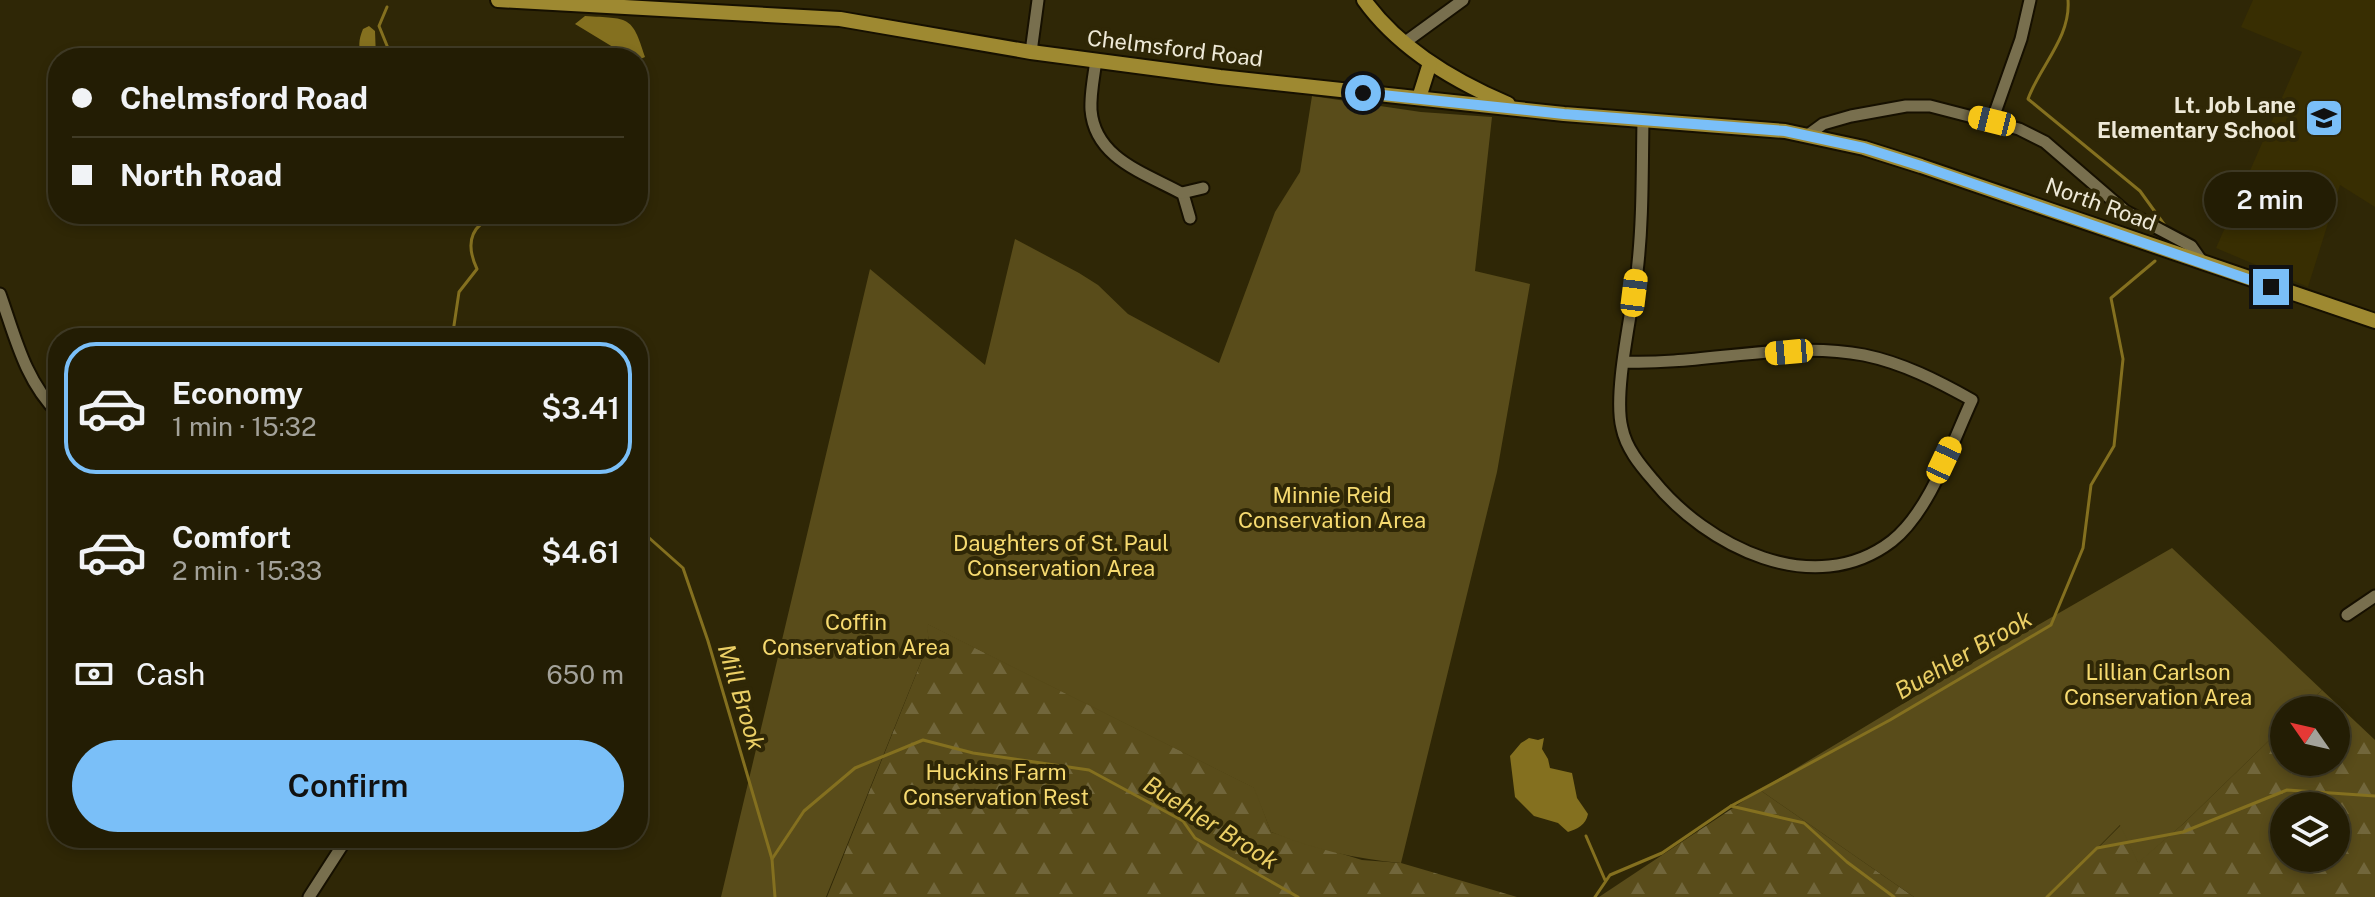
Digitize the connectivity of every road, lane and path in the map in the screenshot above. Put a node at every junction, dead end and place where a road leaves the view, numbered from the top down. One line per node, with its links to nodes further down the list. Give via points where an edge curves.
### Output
1 (498, 0): 7 (main road, Chelmsford Road, via 800,15)
2 (1038, 0): 7 (street)
3 (1364, 0): 6 (main road)
4 (1463, 0): 6 (street)
5 (2030, 0): 13 (street)
6 (1404, 43): 9 (main road)
7 (1031, 52): 8 (main road, Chelmsford Road)
8 (1096, 60): 10 (main road, Chelmsford Road); 16 (street, via 1091,110 1102,144 1123,162)
9 (1430, 63): 10 (main road); 11 (main road)
10 (1419, 98): 11 (main road)
11 (1523, 110): 12 (main road, North Road)
12 (1643, 121): 14 (main road, North Road); 21 (street, via 1639,242)
13 (1992, 121): 14 (street, via 1930,106 1906,106 1823,124); 18 (street, via 2045,142 2125,211 2191,246)
14 (1808, 135): 18 (main road, North Road, via 1921,166)
15 (1203, 188): 16 (street)
16 (1182, 193): 17 (street)
17 (1190, 218)
18 (2203, 264): 20 (main road, North Road)
19 (0, 294): 22 (street, via 28,374)
20 (2375, 321)
21 (1625, 362): 21 (street, via 1621,427 1657,486 1685,515 1724,542 1791,564 1856,560 1899,535 1927,496 1972,400 1905,367 1853,354 1804,351 1674,363)
22 (48, 402)
23 (2375, 596): 24 (street)
24 (2347, 615)
25 (341, 848): 26 (street)
26 (309, 897)

